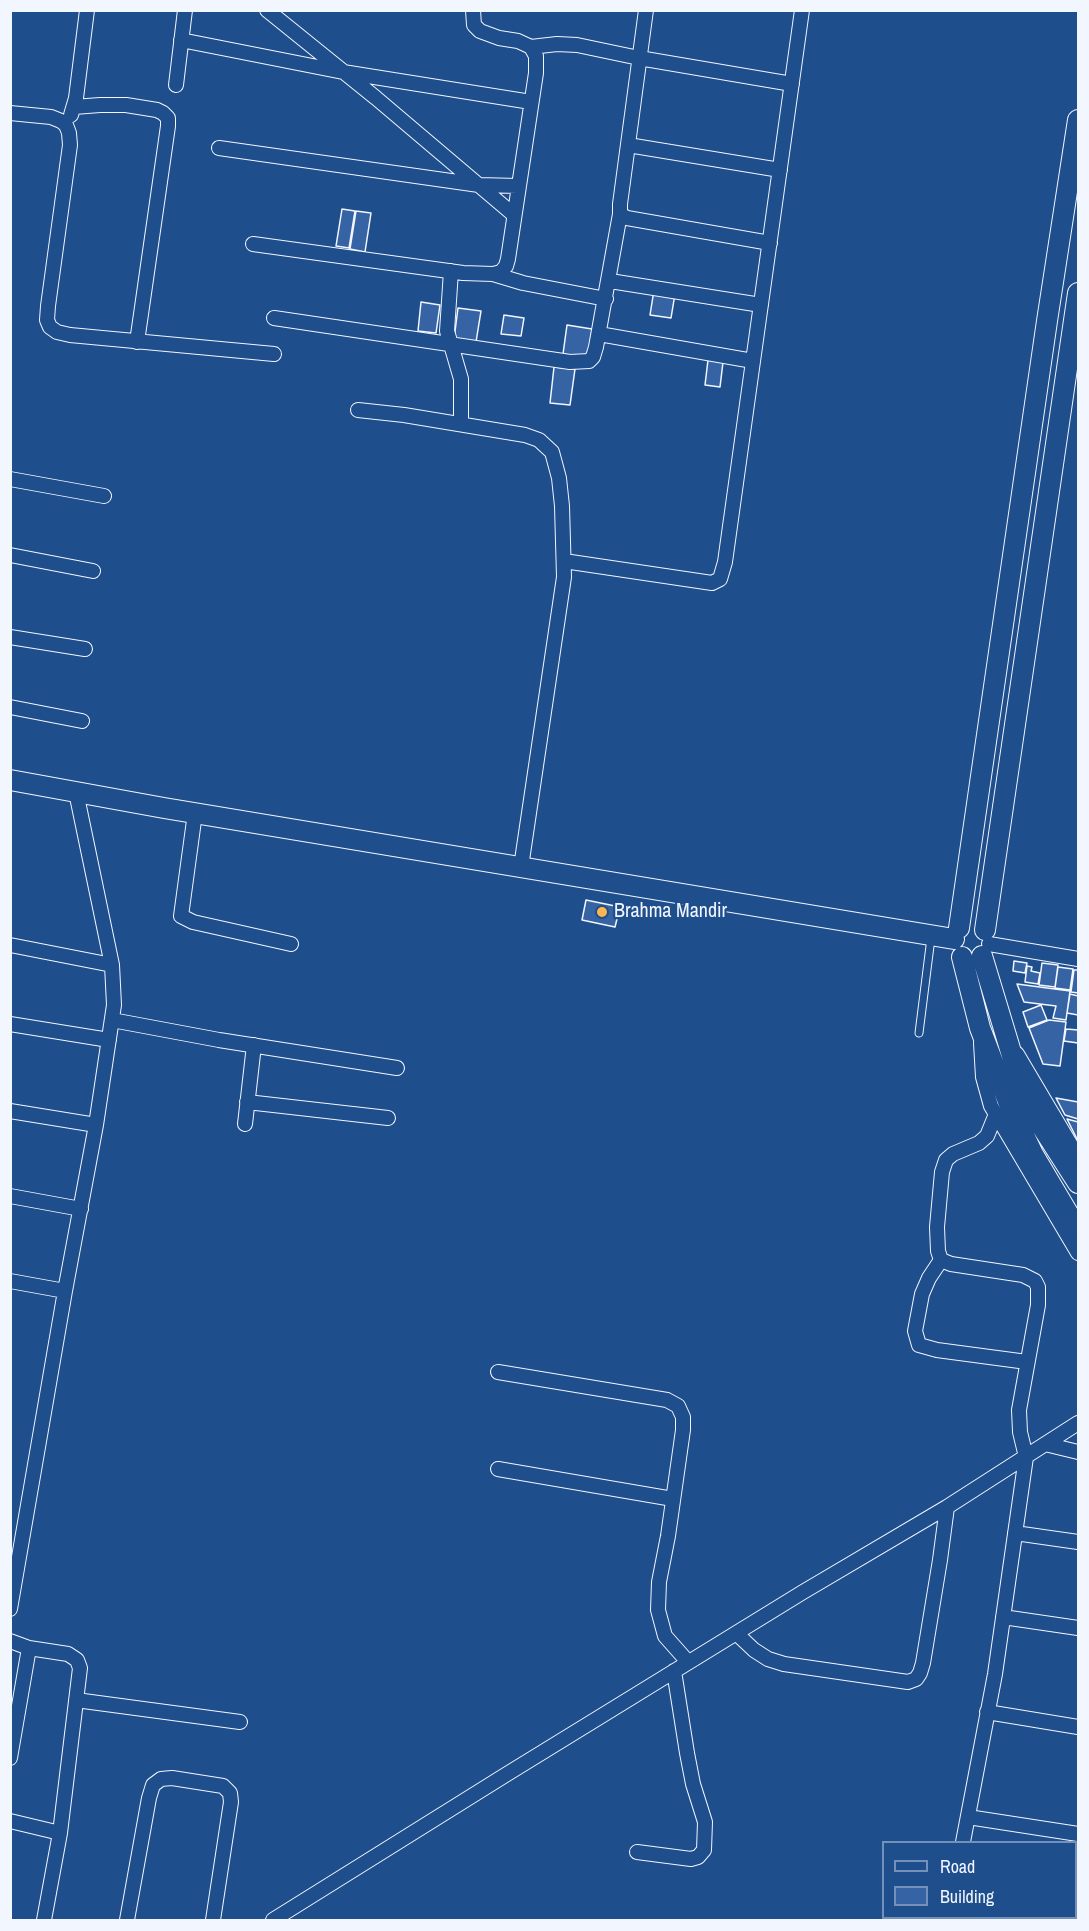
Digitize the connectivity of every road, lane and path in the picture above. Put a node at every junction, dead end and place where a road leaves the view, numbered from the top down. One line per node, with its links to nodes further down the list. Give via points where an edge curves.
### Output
1 (87, 10): 14 (street)
2 (184, 10): 7 (street)
3 (267, 10): 10 (street)
4 (473, 10): 8 (street, via 474,25 480,31)
5 (646, 10): 9 (street)
6 (802, 10): 11 (street)
7 (181, 40): 10 (street); 12 (street)
8 (531, 47): 9 (street, via 577,45); 13 (street, via 536,56)
9 (639, 58): 11 (street); 18 (street)
10 (343, 72): 13 (street); 21 (street)
11 (792, 84): 20 (street)
12 (176, 85)
13 (531, 102): 22 (street)
14 (74, 107): 17 (street); 37 (street, via 126,105 157,110 168,118)
15 (10, 113): 17 (street, via 51,117)
16 (1078, 120): 34 (main road)
17 (66, 125): 37 (street, via 70,145 47,320 57,332 70,336)
18 (628, 145): 20 (street); 23 (street)
19 (219, 148): 21 (street)
20 (780, 170): 25 (street)
21 (479, 185): 22 (street); 24 (street)
22 (518, 186): 24 (street)
23 (620, 214): 25 (street); 29 (street)
24 (514, 215): 28 (street, via 506,266)
25 (770, 243): 32 (street)
26 (253, 244): 27 (street)
27 (451, 272): 28 (street); 38 (street)
28 (493, 274): 31 (street)
29 (610, 280): 31 (street); 32 (street)
30 (1078, 293): 35 (main road)
31 (606, 299): 36 (street)
32 (761, 305): 40 (street)
33 (274, 318): 38 (street)
34 (1047, 321): 35 (street); 56 (main road)
35 (1076, 325): 60 (main road)
36 (599, 334): 38 (street, via 589,361 570,362); 40 (street)
37 (137, 342): 39 (street)
38 (449, 344): 42 (street, via 461,379)
39 (274, 354)
40 (753, 361): 46 (street, via 720,579 712,583)
41 (358, 410): 42 (street)
42 (461, 424): 46 (street, via 525,435 539,440 552,452 559,478)
43 (10, 479): 44 (street)
44 (104, 496)
45 (10, 555): 47 (street)
46 (564, 561): 55 (street)
47 (93, 571)
48 (10, 637): 49 (street)
49 (85, 649)
50 (10, 707): 51 (street)
51 (82, 721)
52 (10, 780): 53 (main road)
53 (75, 792): 54 (main road); 62 (street)
54 (195, 813): 55 (main road); 59 (street, via 181,916)
55 (521, 867): 57 (main road)
56 (956, 934): 57 (main road); 60 (main road, via 956,951); 60 (main road, via 972,924 980,926)
57 (931, 935): 66 (lane)
58 (10, 945): 62 (street)
59 (291, 945)
60 (979, 947): 61 (street); 65 (main road); 67 (main road)
61 (1078, 959)
62 (112, 965): 63 (street)
63 (112, 1020): 68 (street); 69 (street)
64 (10, 1024): 68 (street)
65 (980, 1028): 73 (street, via 982,1077); 81 (main road, via 1033,1154)
66 (919, 1032)
67 (1006, 1034): 77 (street); 78 (main road, via 1037,1119)
68 (109, 1040): 76 (street)
69 (254, 1045): 70 (street); 71 (street)
70 (397, 1068)
71 (247, 1102): 74 (street); 75 (street)
72 (10, 1111): 76 (street)
73 (996, 1114): 82 (street); 83 (street, via 987,1136 946,1160 937,1227)
74 (388, 1119)
75 (245, 1124)
76 (96, 1125): 80 (street)
77 (1078, 1157)
78 (1078, 1183)
79 (10, 1196): 80 (street)
80 (81, 1209): 85 (street)
81 (1078, 1230)
82 (1078, 1253)
83 (941, 1260): 86 (street, via 1023,1275 1035,1281 1039,1294); 86 (street, via 922,1294 915,1331 919,1345)
84 (10, 1281): 85 (street)
85 (65, 1291): 97 (street)
86 (1027, 1362): 91 (street, via 1019,1410)
87 (498, 1372): 93 (street, via 667,1400 678,1406 683,1430)
88 (1078, 1423): 89 (street)
89 (1045, 1444): 90 (street); 91 (street)
90 (1078, 1452)
91 (1026, 1456): 94 (street); 95 (street)
92 (498, 1469): 93 (street)
93 (673, 1499): 103 (street, via 658,1610 665,1636)
94 (947, 1506): 100 (street); 100 (street, via 923,1663 916,1679 908,1682 784,1664 754,1650)
95 (1015, 1533): 96 (street); 98 (street)
96 (1078, 1542)
97 (10, 1609)
98 (1003, 1617): 99 (street); 106 (street)
99 (1078, 1628)
100 (736, 1633): 103 (street)
101 (10, 1641): 102 (street)
102 (29, 1648): 105 (street, via 68,1654 77,1660 81,1668); 109 (street)
103 (688, 1662): 104 (street)
104 (674, 1671): 115 (street, via 693,1784 705,1822 704,1851 691,1859); 119 (street)
105 (76, 1700): 107 (street); 112 (street)
106 (987, 1712): 108 (street); 110 (street)
107 (240, 1722)
108 (1078, 1727)
109 (10, 1758)
110 (968, 1816): 113 (street); 114 (street)
111 (10, 1821): 112 (street)
112 (60, 1833): 116 (street)
113 (1078, 1834)
114 (963, 1841)
115 (637, 1852)
116 (45, 1920)
117 (127, 1920): 118 (street, via 153,1785 172,1778 223,1786 230,1793)
118 (213, 1920)
119 (273, 1920)

